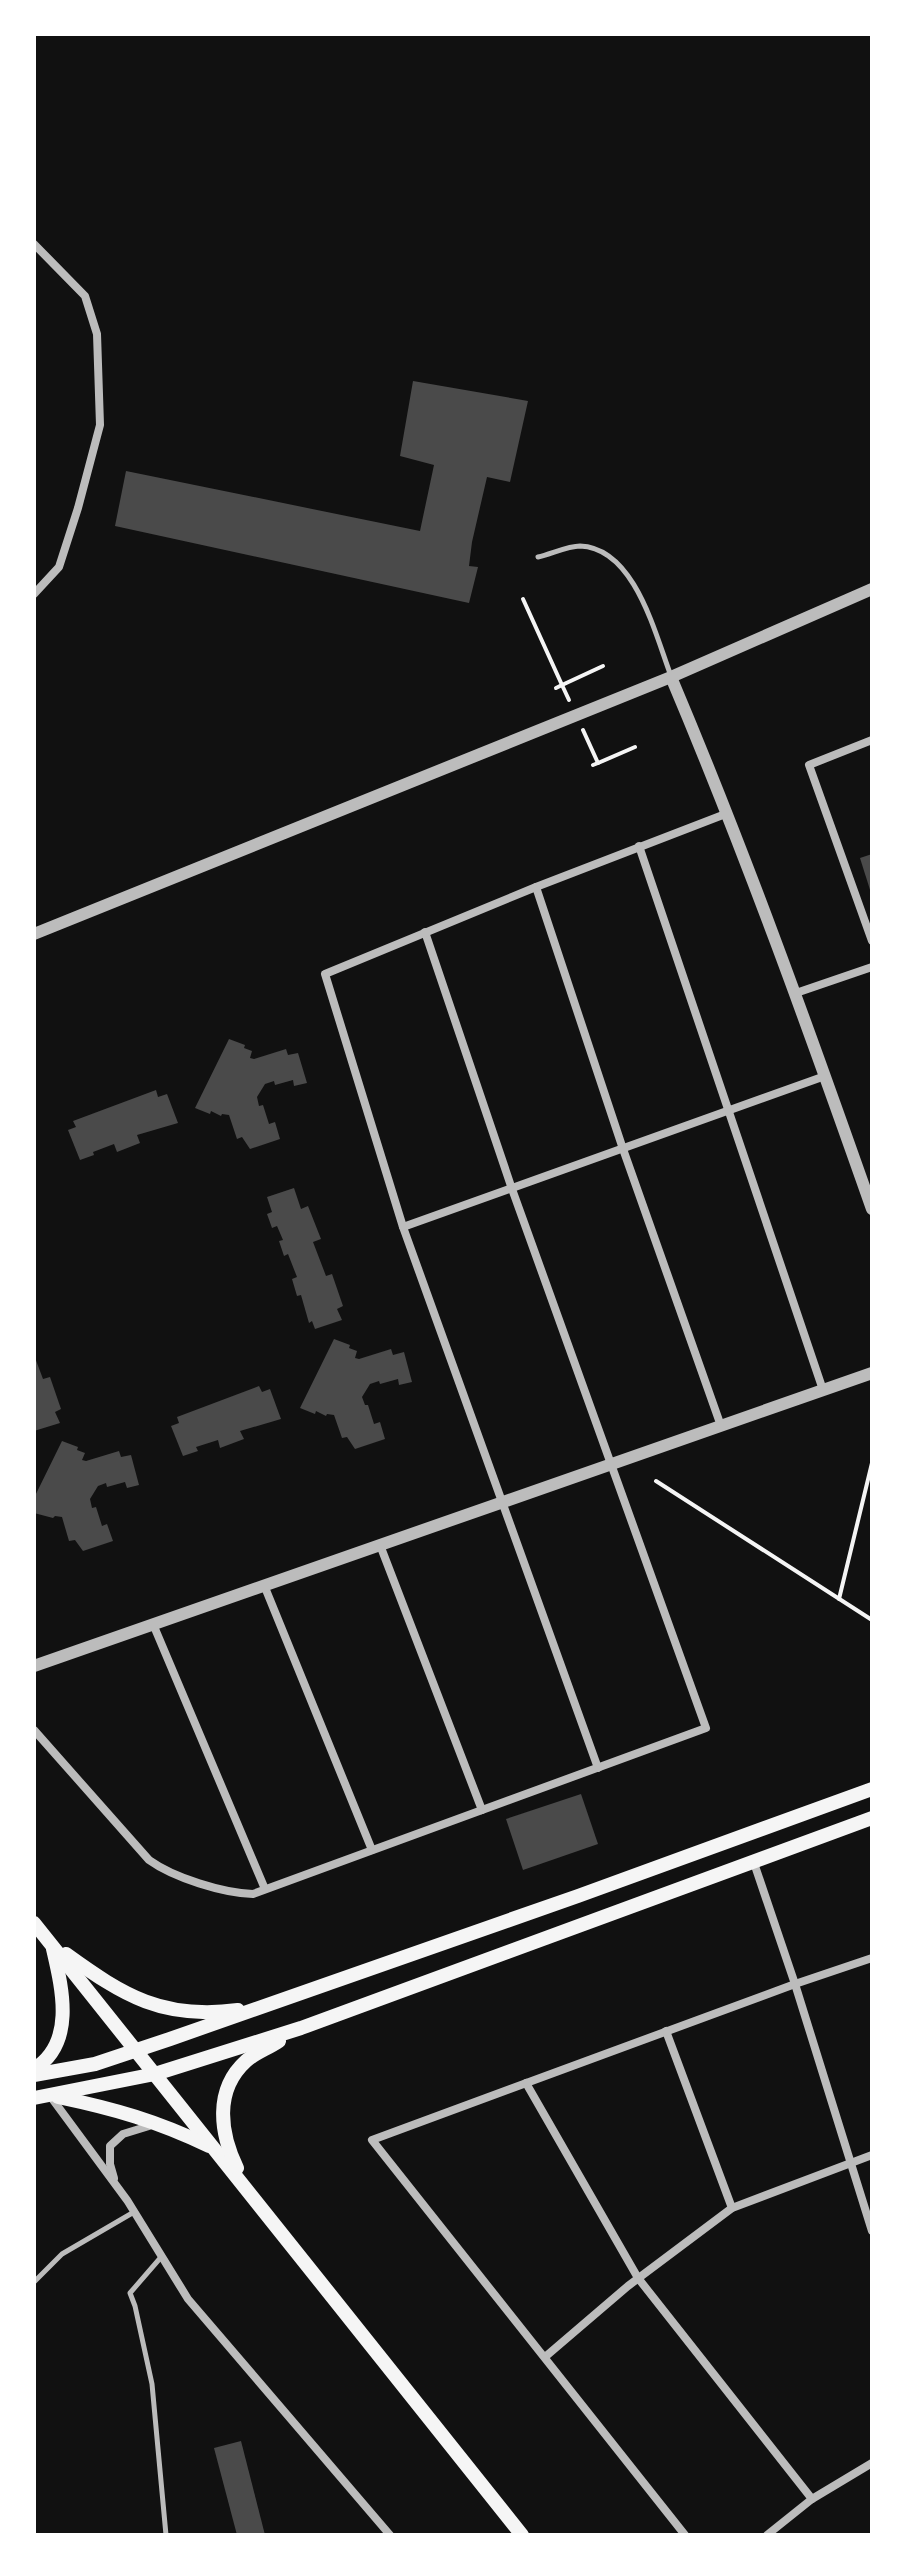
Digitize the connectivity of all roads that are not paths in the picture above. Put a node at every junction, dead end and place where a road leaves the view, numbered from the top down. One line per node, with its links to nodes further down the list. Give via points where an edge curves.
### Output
1 (34, 244): 4 (street, via 85,296 97,334 100,425 59,567)
2 (538, 557): 5 (lane, via 580,546 609,555 628,572)
3 (872, 589): 5 (street)
4 (34, 594)
5 (671, 677): 7 (street); 11 (street)
6 (872, 740): 12 (street, via 809,765)
7 (728, 813): 8 (street); 14 (street)
8 (639, 846): 9 (street); 16 (street)
9 (536, 887): 10 (street); 17 (street)
10 (425, 932): 18 (street); 20 (street, via 325,974)
11 (34, 934)
12 (872, 941)
13 (872, 967): 14 (street)
14 (796, 993): 15 (street)
15 (825, 1076): 16 (street); 19 (street)
16 (727, 1112): 17 (street); 22 (street)
17 (623, 1149): 18 (street); 23 (street)
18 (512, 1189): 20 (street); 24 (street)
19 (872, 1209)
20 (403, 1227): 25 (street)
21 (872, 1373): 22 (street)
22 (823, 1390): 23 (street)
23 (721, 1426): 24 (street)
24 (612, 1465): 25 (street); 31 (street, via 706,1728)
25 (501, 1503): 26 (street); 31 (street)
26 (380, 1545): 27 (street); 33 (street)
27 (264, 1585): 28 (street); 35 (street)
28 (153, 1624): 29 (street); 37 (street)
29 (34, 1666)
30 (34, 1730): 37 (street, via 162,1869 235,1893)
31 (598, 1768): 33 (street)
32 (872, 1789): 42 (main road)
33 (482, 1810): 35 (street)
34 (872, 1818): 36 (main road)
35 (372, 1850): 37 (street)
36 (753, 1860): 41 (street); 43 (main road)
37 (265, 1889)
38 (34, 1923): 39 (main road)
39 (52, 1945): 42 (main road, via 114,1988 157,2007 193,2013); 45 (main road); 46 (main road, via 64,2015 55,2045)
40 (872, 1958): 41 (street)
41 (795, 1984): 44 (street); 55 (street)
42 (266, 2006): 45 (main road)
43 (301, 2028): 47 (main road); 57 (main road, via 246,2062 225,2089 227,2147)
44 (666, 2031): 49 (street); 58 (street)
45 (136, 2050): 47 (main road); 48 (main road)
46 (34, 2069)
47 (155, 2074): 50 (main road); 53 (main road)
48 (34, 2075)
49 (526, 2083): 62 (street); 64 (street, via 372,2140)
50 (50, 2095): 51 (main road); 52 (main road); 56 (street)
51 (34, 2098)
52 (164, 2125): 53 (main road); 56 (street, via 143,2126 110,2146)
53 (213, 2148): 57 (main road)
54 (872, 2155): 55 (street)
55 (852, 2162): 58 (street); 60 (street)
56 (115, 2183): 59 (street)
57 (252, 2196): 69 (main road)
58 (732, 2208): 62 (street)
59 (134, 2211): 61 (street); 63 (lane, via 62,2254)
60 (872, 2231)
61 (162, 2256): 67 (lane, via 130,2293 152,2384); 68 (street, via 188,2299)
62 (638, 2278): 64 (street); 66 (street)
63 (34, 2282)
64 (545, 2357): 70 (street)
65 (872, 2463): 66 (street)
66 (812, 2499): 71 (street)
67 (166, 2535)
68 (390, 2535)
69 (522, 2535)
70 (685, 2535)
71 (767, 2535)

